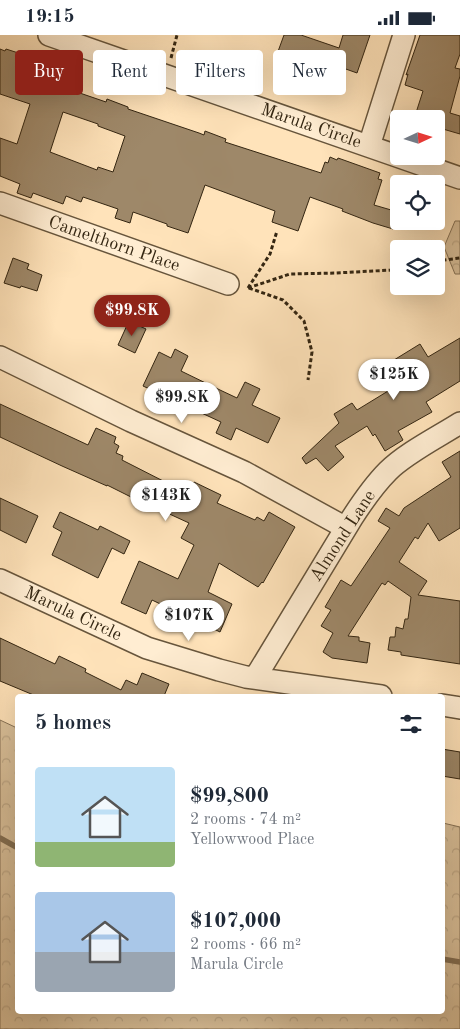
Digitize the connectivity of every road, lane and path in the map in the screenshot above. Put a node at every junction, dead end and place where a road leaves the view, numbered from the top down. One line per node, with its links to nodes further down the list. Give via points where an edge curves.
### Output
1 (49, 35): 3 (street, Marula Circle)
2 (404, 35): 3 (street)
3 (369, 146): 4 (street, Marula Circle)
4 (460, 178)
5 (0, 203): 10 (street, Camelthorn Place)
6 (277, 231): 10 (path, via 270,254)
7 (460, 258): 8 (path)
8 (445, 260)
9 (390, 270): 10 (path, via 290,274)
10 (239, 287): 12 (path, via 284,300 304,321 312,352)
11 (0, 357): 14 (street, via 244,472)
12 (308, 380)
13 (460, 423): 14 (street, Almond Lane, via 389,470 367,495)
14 (346, 528): 16 (street, Almond Lane)
15 (0, 580): 16 (street, Marula Circle, via 147,648)
16 (255, 678): 17 (street, Marula Circle)
17 (367, 694)
18 (445, 706): 19 (street)
19 (460, 708)

